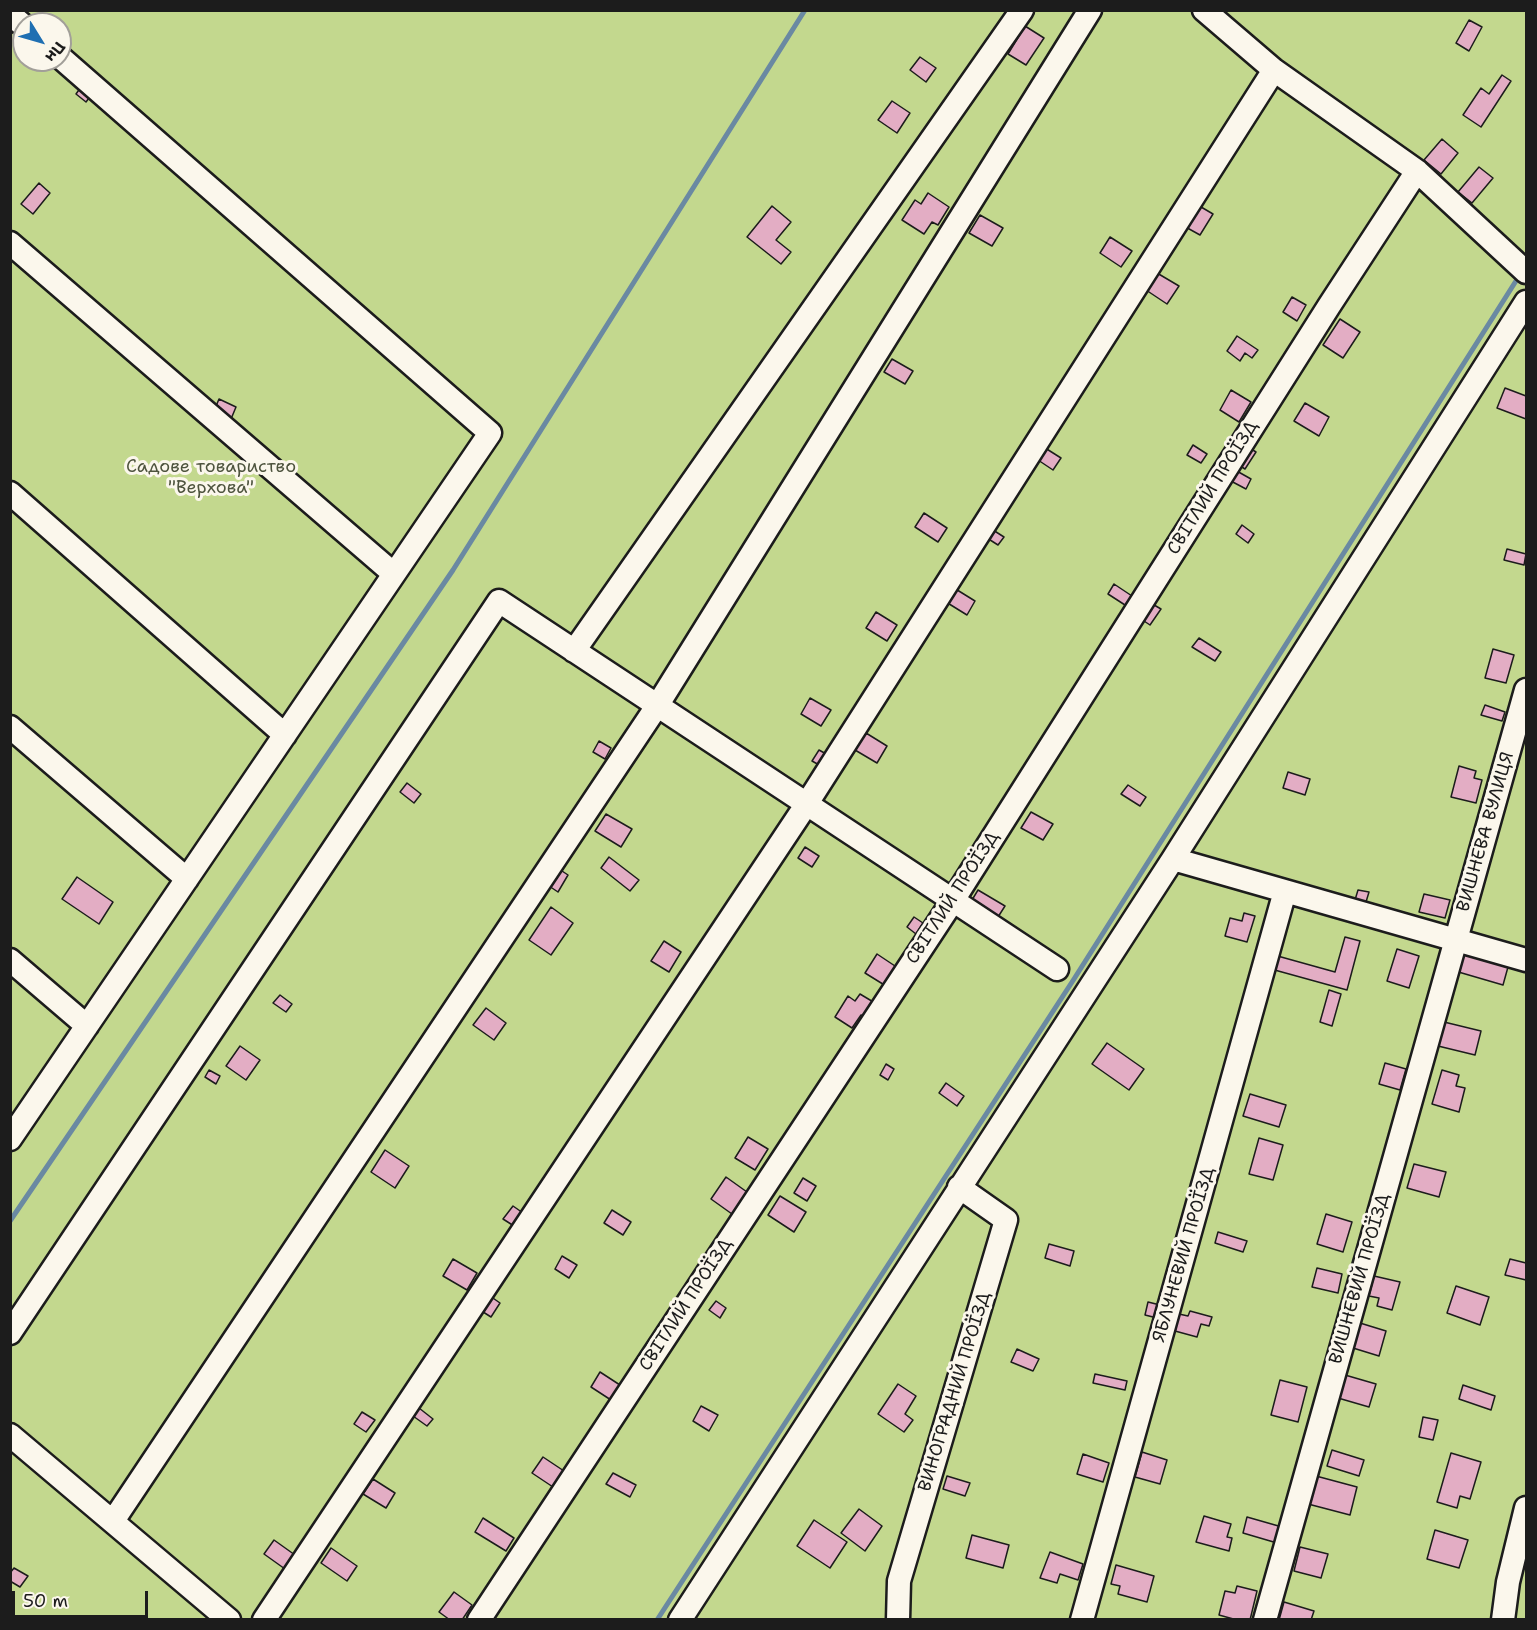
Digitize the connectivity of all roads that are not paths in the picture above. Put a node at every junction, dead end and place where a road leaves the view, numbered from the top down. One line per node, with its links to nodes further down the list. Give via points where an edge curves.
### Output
1 (1022, 10): 13 (street)
2 (1090, 10): 15 (street)
3 (1204, 10): 4 (street)
4 (1227, 18): 6 (street)
5 (72, 67): 12 (street, via 490,433)
6 (1274, 70): 7 (street); 18 (street)
7 (1417, 171): 9 (street); 22 (street, СВІТЛИЙ ПРОЇЗД)
8 (10, 243): 12 (street)
9 (1527, 272)
10 (1527, 302): 19 (street)
11 (10, 492): 17 (street)
12 (394, 574): 17 (street)
13 (574, 651): 15 (street); 30 (street, via 499,601)
14 (1527, 690): 23 (street, ВИШНЕВА ВУЛИЦЯ)
15 (657, 706): 18 (street); 33 (street)
16 (10, 727): 20 (street)
17 (285, 735): 20 (street)
18 (806, 805): 22 (street); 35 (street)
19 (1173, 859): 21 (street); 29 (street)
20 (187, 879): 27 (street)
21 (1285, 891): 23 (street); 39 (street, ЯБЛУНЕВИЙ ПРОЇЗД)
22 (952, 902): 26 (street); 36 (street, СВІТЛИЙ ПРОЇЗД)
23 (1455, 939): 25 (street); 40 (street, ВИШНЕВИЙ ПРОЇЗД)
24 (10, 960): 27 (street)
25 (1527, 960)
26 (1057, 969)
27 (87, 1026): 28 (street)
28 (10, 1139)
29 (960, 1187): 37 (street); 38 (street, ВИНОГРАДНИЙ ПРОЇЗД, via 1006,1220 899,1581)
30 (10, 1333)
31 (10, 1435): 33 (street)
32 (1527, 1508): 41 (street, via 1508,1582)
33 (112, 1521): 34 (street)
34 (230, 1620)
35 (264, 1620)
36 (480, 1620)
37 (680, 1620)
38 (898, 1620)
39 (1082, 1620)
40 (1265, 1620)
41 (1503, 1620)

